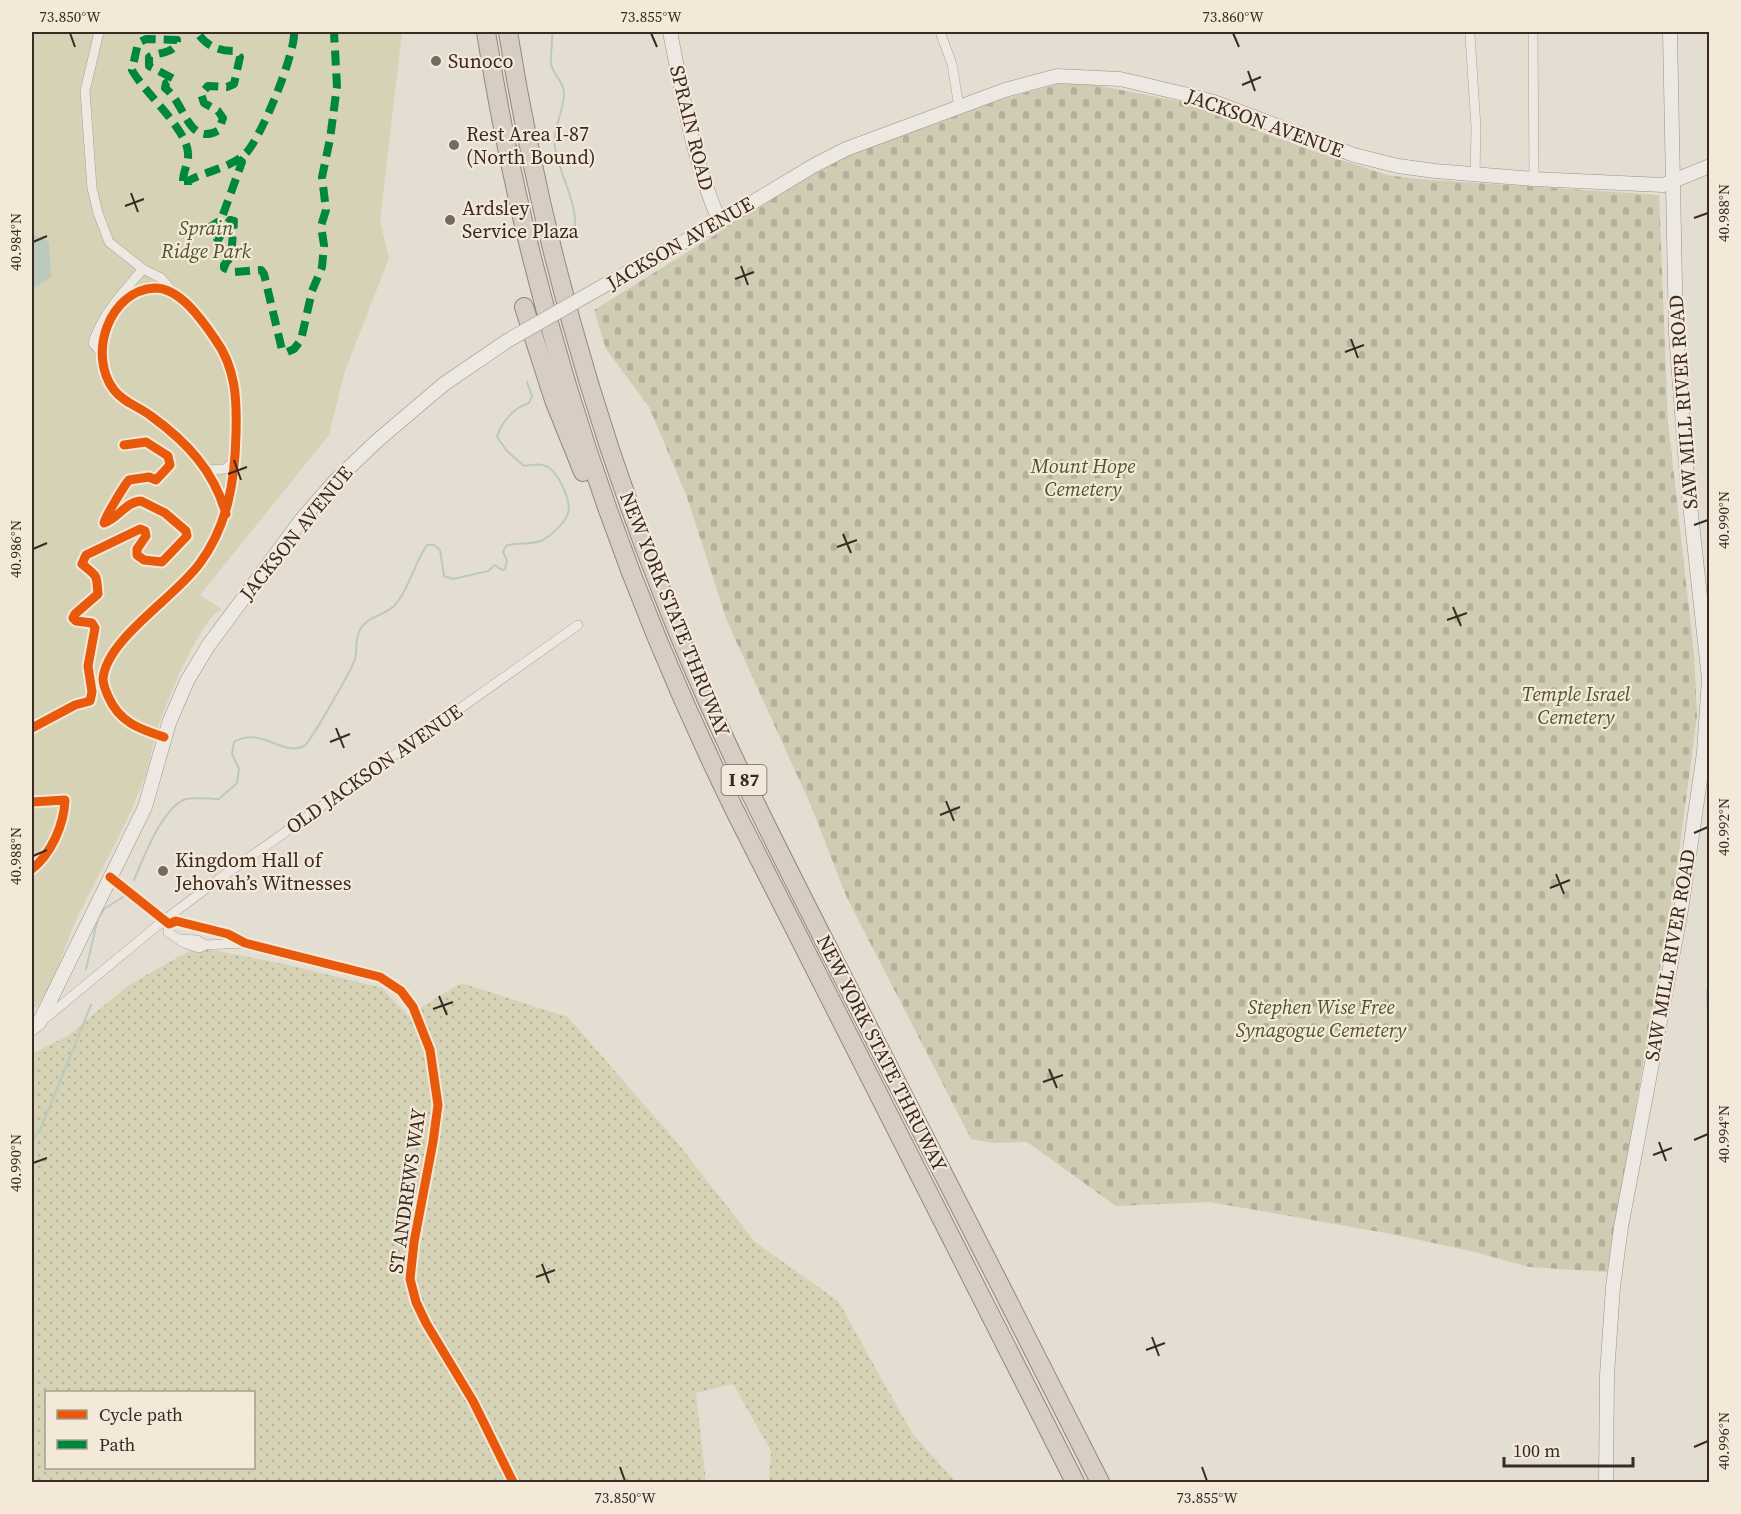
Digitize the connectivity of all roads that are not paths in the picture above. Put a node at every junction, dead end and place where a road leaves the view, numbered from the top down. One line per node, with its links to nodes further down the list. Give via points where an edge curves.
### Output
1 (99, 32): 15 (street, via 85,91 92,188 109,242)
2 (486, 32): 22 (highway, NEW YORK STATE THRUWAY / I 87, via 510,162 547,315 589,455)
3 (508, 32): 35 (highway, NEW YORK STATE THRUWAY / I 87, via 540,193 573,325 616,465 674,622 751,795)
4 (670, 32): 14 (main road, SPRAIN ROAD, via 698,161)
5 (940, 32): 9 (street, via 952,64)
6 (1533, 32): 12 (street)
7 (1670, 32): 13 (main road, SAW MILL RIVER ROAD)
8 (1470, 36): 11 (street)
9 (959, 107): 11 (main road, JACKSON AVENUE, via 1045,78 1120,79 1214,102 1375,161); 14 (main road, JACKSON AVENUE, via 829,157)
10 (1710, 166): 13 (main road)
11 (1475, 175): 12 (main road, JACKSON AVENUE)
12 (1534, 179): 13 (main road, JACKSON AVENUE)
13 (1671, 182): 36 (main road, SAW MILL RIVER ROAD, via 1681,407 1709,679 1704,753 1681,910 1613,1287 1606,1375)
14 (720, 222): 24 (main road, JACKSON AVENUE, bridge, via 507,341 444,384 378,440 302,519 208,646 187,681)
15 (143, 268): 16 (street, via 161,278); 18 (street, via 122,290 97,329 93,343)
16 (172, 291): 18 (street, via 148,289 124,299 107,328); 19 (street, via 203,322 227,355 236,406)
17 (524, 307): 22 (highway, via 561,418)
18 (102, 354): 20 (street, via 113,389 126,402 150,415)
19 (235, 460): 20 (street, via 225,469); 21 (street)
20 (208, 470): 21 (street)
21 (226, 514): 24 (street, via 201,562 178,590 121,641 107,660 103,681 123,721)
22 (635, 584): 34 (highway, NEW YORK STATE THRUWAY / I 87, via 731,804)
23 (578, 625): 26 (street, OLD JACKSON AVENUE)
24 (164, 736): 25 (main road, JACKSON AVENUE, via 145,807)
25 (110, 877): 26 (street); 32 (main road, JACKSON AVENUE)
26 (166, 922): 27 (street, ST ANDREWS WAY); 29 (street, via 168,932); 32 (street, OLD JACKSON AVENUE)
27 (189, 925): 28 (street, ST ANDREWS WAY); 29 (street)
28 (208, 930): 30 (street, ST ANDREWS WAY); 31 (street)
29 (182, 938): 31 (street, ST ANDREWS WAY, via 184,943 199,948)
30 (245, 943): 31 (street, ST ANDREWS WAY); 33 (street, ST ANDREWS WAY, via 380,977 401,991 413,1007 430,1050 438,1105 410,1279 426,1323 473,1401)
31 (205, 945)
32 (35, 1026)
33 (513, 1482)
34 (1075, 1482)
35 (1100, 1482)
36 (1606, 1482)

